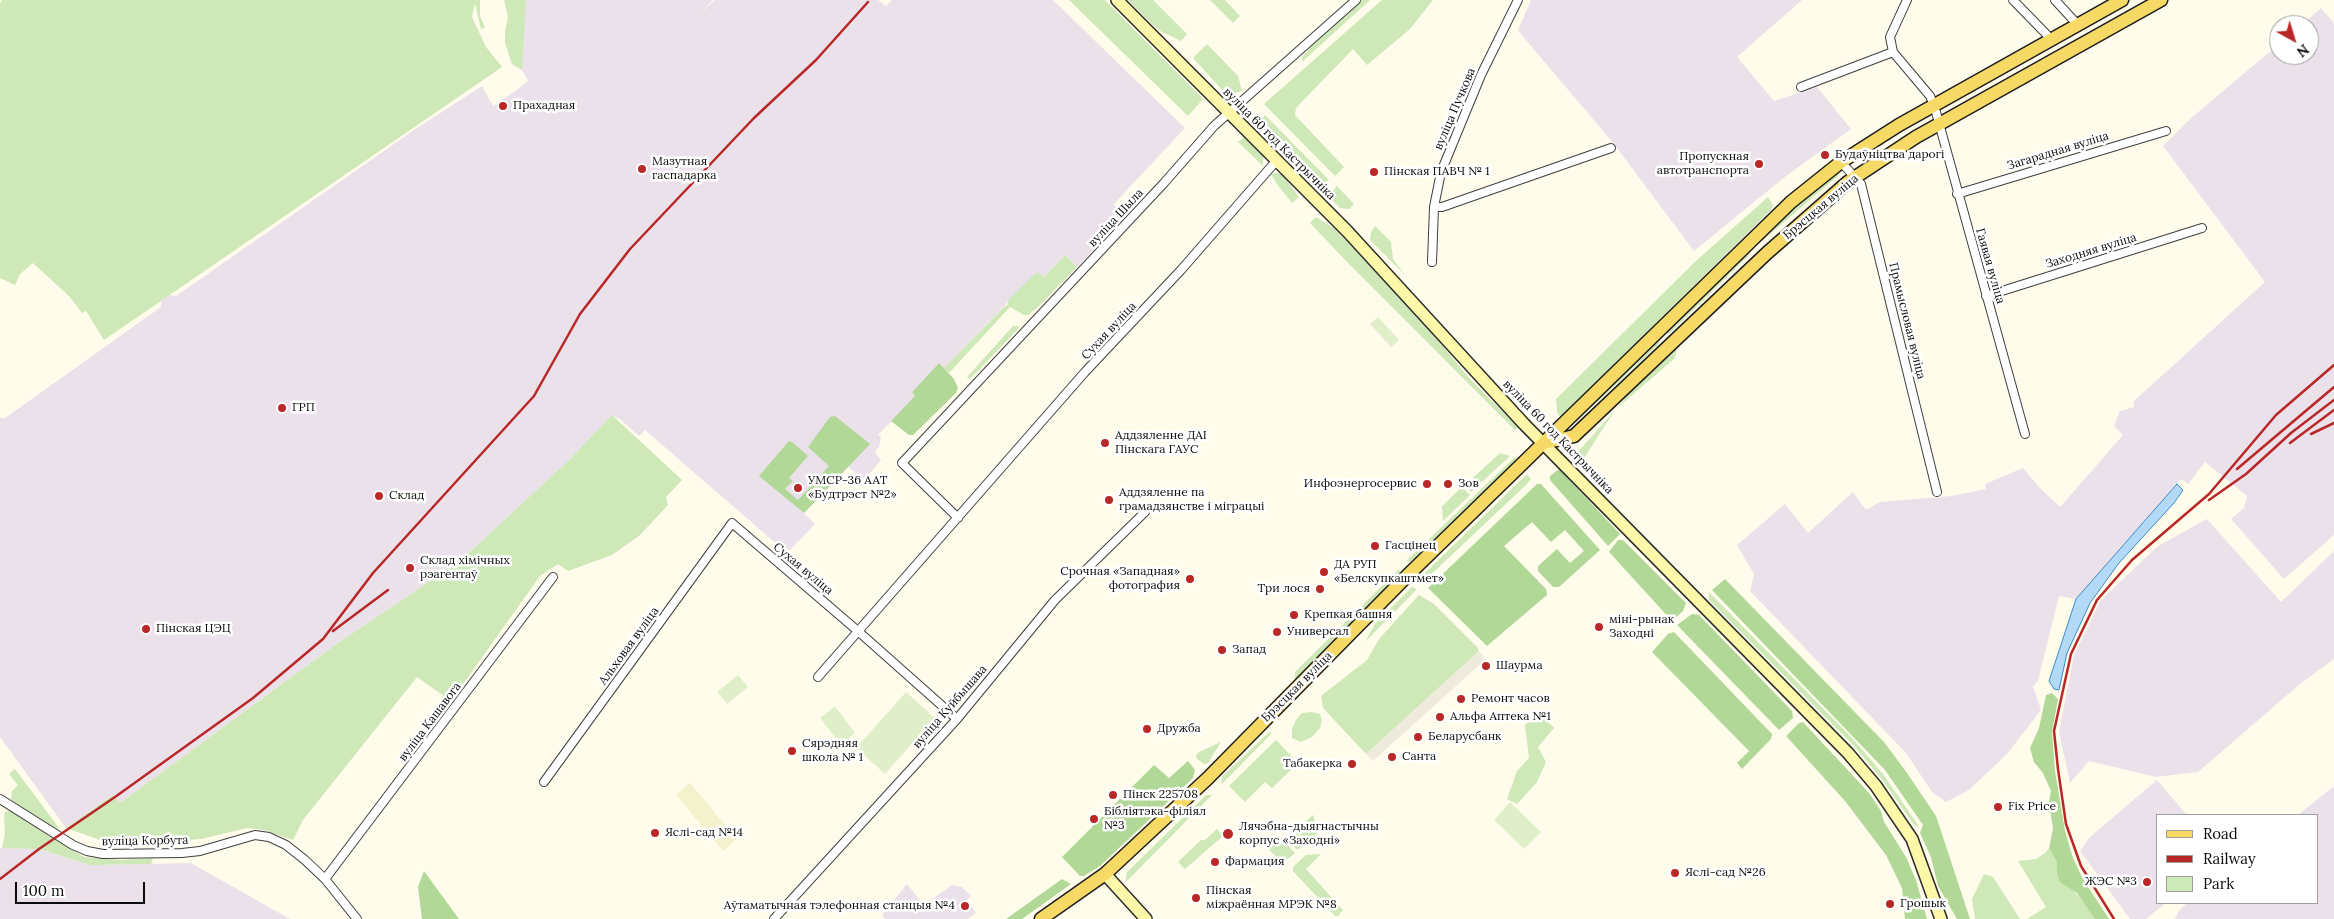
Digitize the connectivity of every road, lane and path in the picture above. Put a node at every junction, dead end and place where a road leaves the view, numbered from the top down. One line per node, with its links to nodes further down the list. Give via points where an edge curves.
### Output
1 (1117, 0): 14 (street, вуліца 60 год Кастрычніка)
2 (1356, 0): 14 (street, вуліца Шыла)
3 (1518, 0): 22 (street, вуліца Пучкова, via 1441,172)
4 (1907, 0): 11 (street, via 1890,37)
5 (2013, 0): 10 (street)
6 (2055, 0): 9 (street)
7 (2122, 0): 9 (main road, Брэсцкая вуліца)
8 (2161, 0): 15 (main road, Брэсцкая вуліца)
9 (2077, 24): 10 (main road, Брэсцкая вуліца)
10 (2051, 38): 13 (main road, Брэсцкая вуліца)
11 (1893, 52): 12 (street); 13 (street, Гаявая вуліца)
12 (1801, 87)
13 (1934, 104): 15 (street, Гаявая вуліца); 19 (main road, Брэсцкая вуліца)
14 (1228, 113): 18 (street, вуліца 60 год Кастрычніка); 30 (street, вуліца Шыла, via 902,463)
15 (1940, 124): 20 (main road, Брэсцкая вуліца); 21 (street, Гаявая вуліца)
16 (2166, 130): 21 (street, Загарадная вуліца)
17 (1611, 148): 22 (street, via 1442,207)
18 (1277, 160): 27 (street, вуліца 60 год Кастрычніка); 30 (street, Сухая вуліца)
19 (1841, 162): 20 (street, Прамысловая вуліца); 27 (main road, Брэсцкая вуліца, via 1748,242)
20 (1854, 177): 27 (main road, Брэсцкая вуліца, via 1767,253 1574,436); 28 (street, Прамысловая вуліца, via 1861,184)
21 (1957, 194): 25 (street, Гаявая вуліца)
22 (1434, 207): 24 (street, вуліца Пучкова)
23 (2202, 228): 25 (street, Заходняя вуліца)
24 (1432, 262)
25 (1986, 296): 26 (street, Гаявая вуліца)
26 (2025, 434)
27 (1544, 443): 38 (main road, Брэсцкая вуліца, via 1402,581 1208,778); 44 (street, вуліца 60 год Кастрычніка, via 1848,753 1876,786 1912,839)
28 (1938, 492)
29 (1145, 512): 35 (street, вуліца Куйбышава, via 1055,600)
30 (958, 518): 33 (street, Сухая вуліца)
31 (732, 524): 33 (street, Сухая вуліца); 36 (street, Альховая вуліца)
32 (553, 578): 39 (street, вуліца Кашавога)
33 (860, 632): 34 (street, Сухая вуліца); 35 (street, Сухая вуліца)
34 (818, 677)
35 (957, 719): 41 (street, вуліца Куйбышава)
36 (544, 782)
37 (0, 799): 39 (street, вуліца Корбута, via 52,833 87,851 103,854 182,853 255,835 286,845)
38 (1105, 874): 42 (main road, Брэсцкая вуліца); 43 (street)
39 (325, 879): 40 (street, вуліца Корбута)
40 (357, 919)
41 (774, 919)
42 (1040, 919)
43 (1146, 919)
44 (1941, 919)

